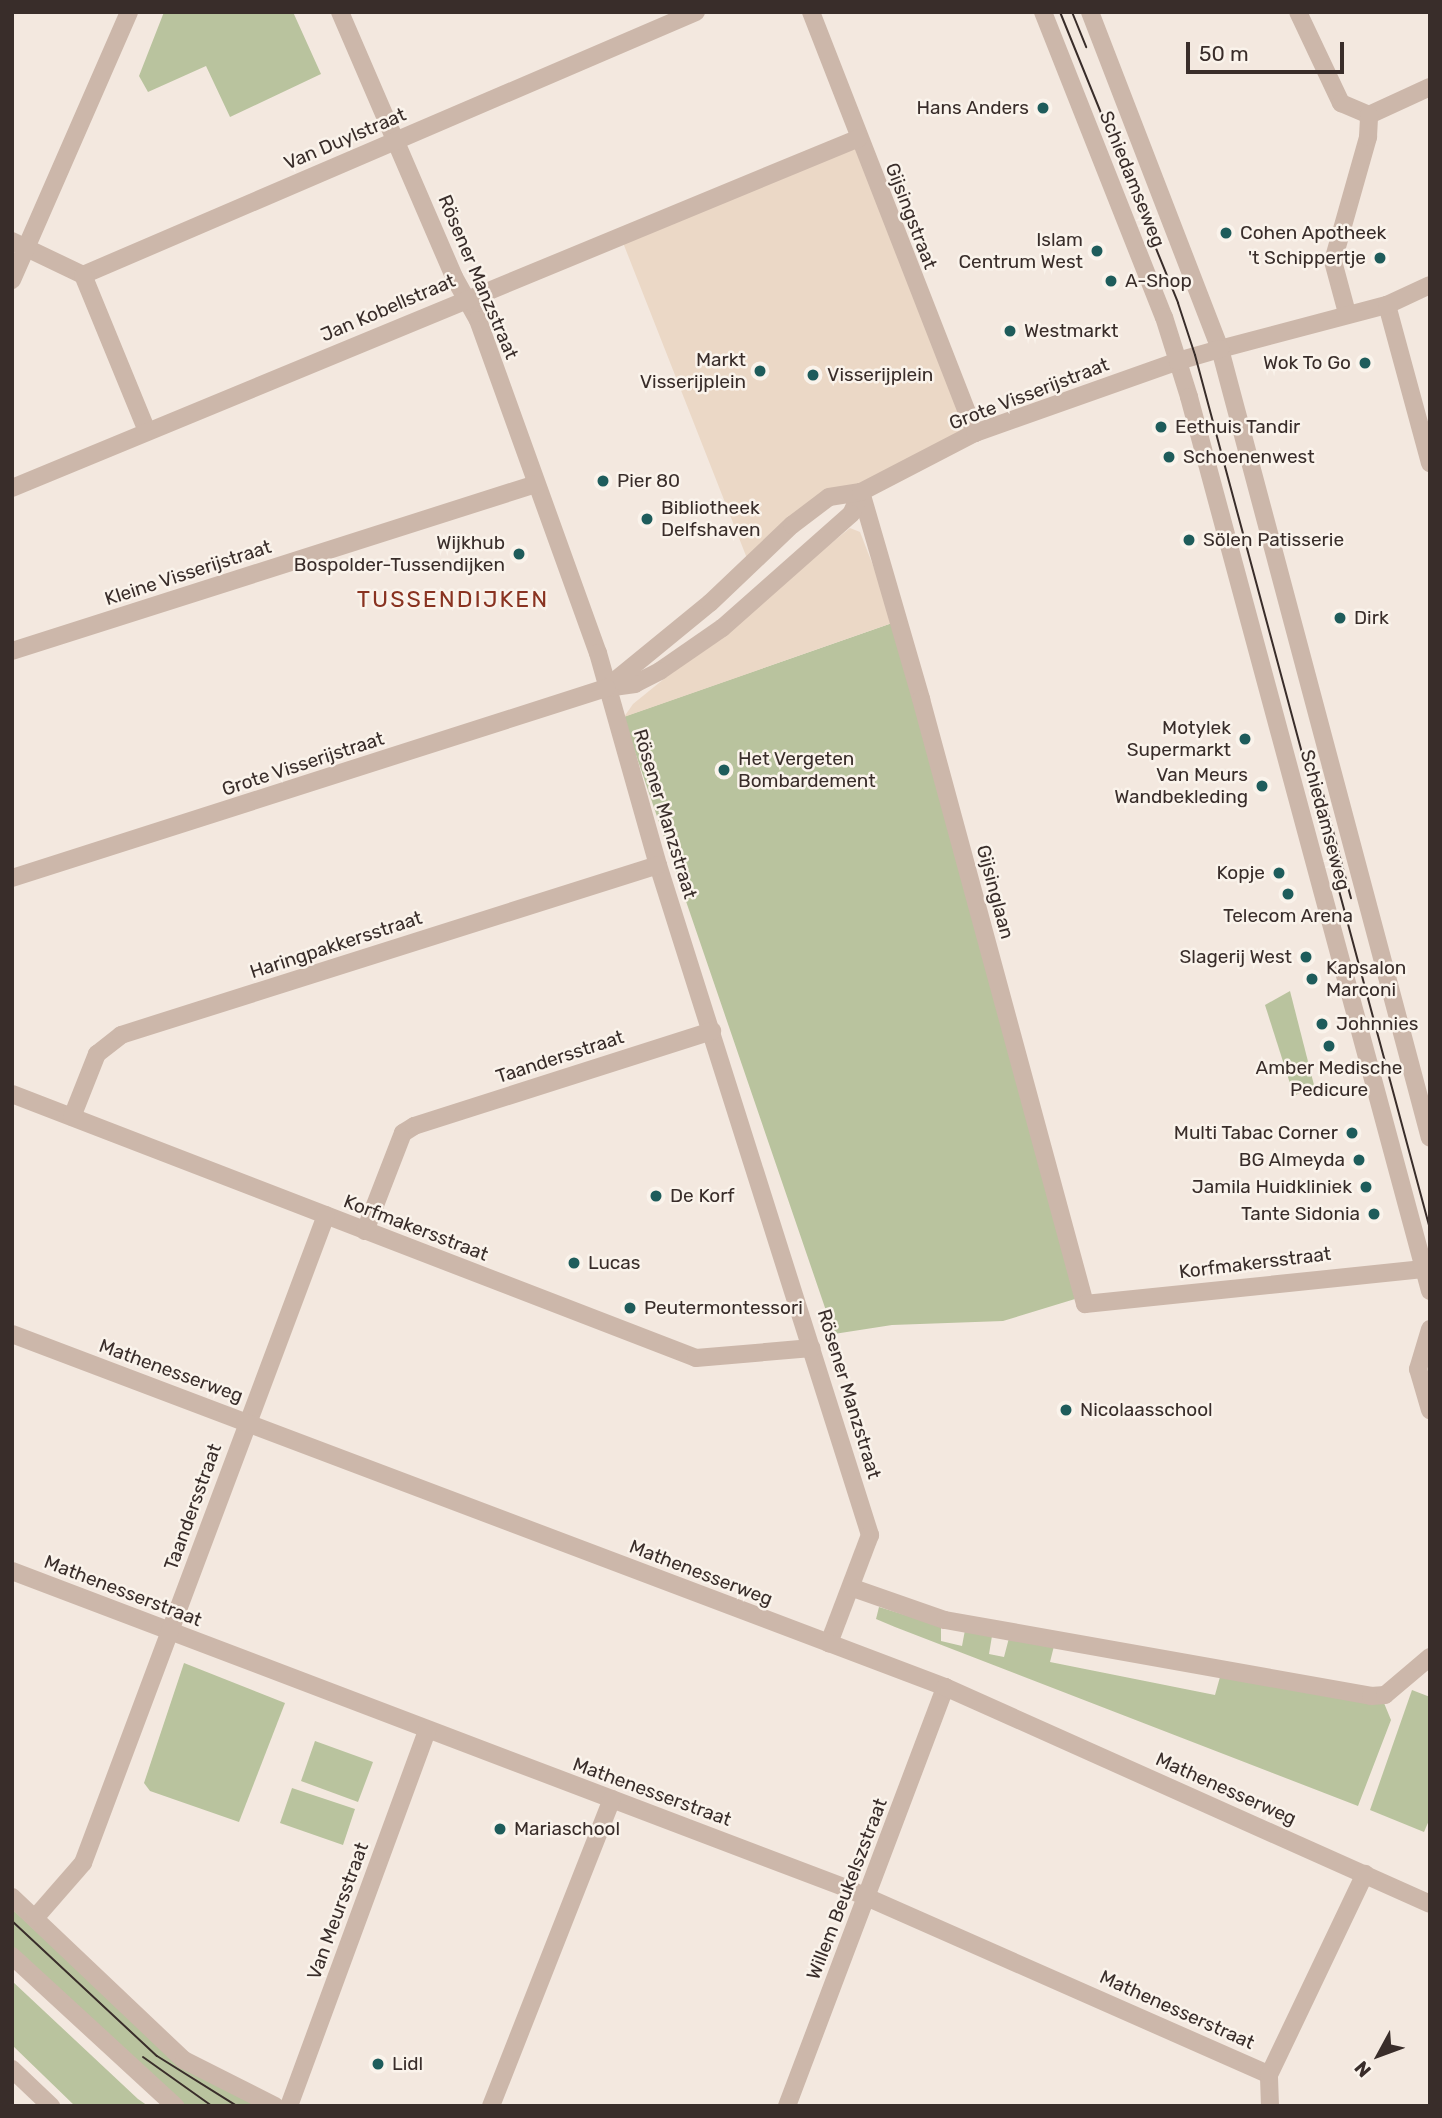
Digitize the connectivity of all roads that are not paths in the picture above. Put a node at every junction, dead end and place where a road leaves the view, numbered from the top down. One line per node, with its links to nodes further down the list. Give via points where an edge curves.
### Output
1 (129, 12): 12 (street)
2 (340, 12): 11 (street, Rösener Manzstraat)
3 (696, 12): 11 (street, Van Duylstraat)
4 (811, 12): 10 (street, Gijsingstraat)
5 (1043, 12): 20 (street, Schiedamseweg)
6 (1090, 12): 19 (street, Schiedamseweg)
7 (1298, 12): 9 (street, via 1341,103)
8 (1430, 87): 9 (street)
9 (1369, 115): 18 (street, via 1368,137 1333,261)
10 (859, 138): 16 (street, Jan Kobellstraat); 22 (street, Gijsingstraat)
11 (398, 140): 13 (street, Van Duylstraat); 16 (street, Rösener Manzstraat)
12 (20, 245): 13 (street); 14 (street)
13 (83, 275): 21 (street)
14 (12, 280)
15 (1430, 285): 17 (street)
16 (466, 298): 21 (street, Jan Kobellstraat); 24 (street, Rösener Manzstraat)
17 (1387, 305): 18 (street); 23 (street)
18 (1347, 313): 19 (street)
19 (1220, 349): 20 (street); 34 (street, Schiedamseweg)
20 (1178, 362): 22 (street, Grote Visserijstraat); 37 (street, Schiedamseweg)
21 (147, 431): 25 (street, Jan Kobellstraat)
22 (975, 433): 26 (street, Grote Visserijstraat)
23 (1430, 463)
24 (536, 484): 27 (street, Kleine Visserijstraat); 28 (street, Rösener Manzstraat)
25 (12, 488)
26 (860, 492): 28 (street, Grote Visserijstraat, via 830,497 792,525 710,603); 28 (street, Grote Visserijstraat, via 851,514 722,628 660,671 635,684); 39 (street, Gijsinglaan, via 921,699)
27 (12, 651)
28 (607, 688): 29 (street, Rösener Manzstraat); 30 (street, Grote Visserijstraat)
29 (658, 864): 31 (street, Rösener Manzstraat); 33 (street, Haringpakkersstraat, via 121,1035 97,1054)
30 (12, 878)
31 (712, 1031): 36 (street, Taandersstraat, via 414,1126 403,1133); 42 (street, Rösener Manzstraat)
32 (12, 1094): 33 (street, Korfmakersstraat)
33 (72, 1117): 35 (street, Korfmakersstraat)
34 (1430, 1138)
35 (326, 1215): 36 (street, Korfmakersstraat); 44 (street, Taandersstraat)
36 (365, 1231): 42 (street, Korfmakersstraat, via 695,1358)
37 (1427, 1268): 38 (street, Schiedamseweg); 39 (street, Korfmakersstraat)
38 (1430, 1291)
39 (1085, 1304)
40 (1430, 1329): 43 (street, via 1418,1369)
41 (12, 1334): 44 (street, Mathenesserweg)
42 (812, 1348): 46 (street, Rösener Manzstraat, via 870,1535)
43 (1430, 1410)
44 (248, 1422): 47 (street, Taandersstraat); 48 (street, Mathenesserweg)
45 (12, 1571): 47 (street, Mathenesserstraat)
46 (853, 1588): 48 (street, Rösener Manzstraat); 49 (street, via 944,1620 1371,1696 1385,1695)
47 (170, 1631): 51 (street, Mathenesserstraat); 58 (street, Taandersstraat, via 83,1863)
48 (829, 1643): 50 (street, Mathenesserweg)
49 (1430, 1657)
50 (945, 1687): 53 (street, Mathenesserweg); 55 (street, Willem Beukelszstraat)
51 (427, 1730): 52 (street, Mathenesserstraat); 65 (street, Van Meursstraat)
52 (612, 1799): 55 (street, Mathenesserstraat); 66 (street)
53 (1365, 1874): 54 (street, Mathenesserweg); 57 (street, Mathenesserweg); 61 (street)
54 (1430, 1889)
55 (866, 1896): 61 (street, Mathenesserstraat); 67 (street, Willem Beukelszstraat)
56 (12, 1897): 58 (street)
57 (1430, 1904)
58 (35, 1919): 64 (street, via 178,2055)
59 (12, 1956): 63 (street)
60 (12, 2069): 62 (street)
61 (1269, 2075): 68 (street)
62 (51, 2106)
63 (175, 2106)
64 (275, 2106)
65 (289, 2106)
66 (491, 2106)
67 (787, 2106)
68 (1270, 2106)

